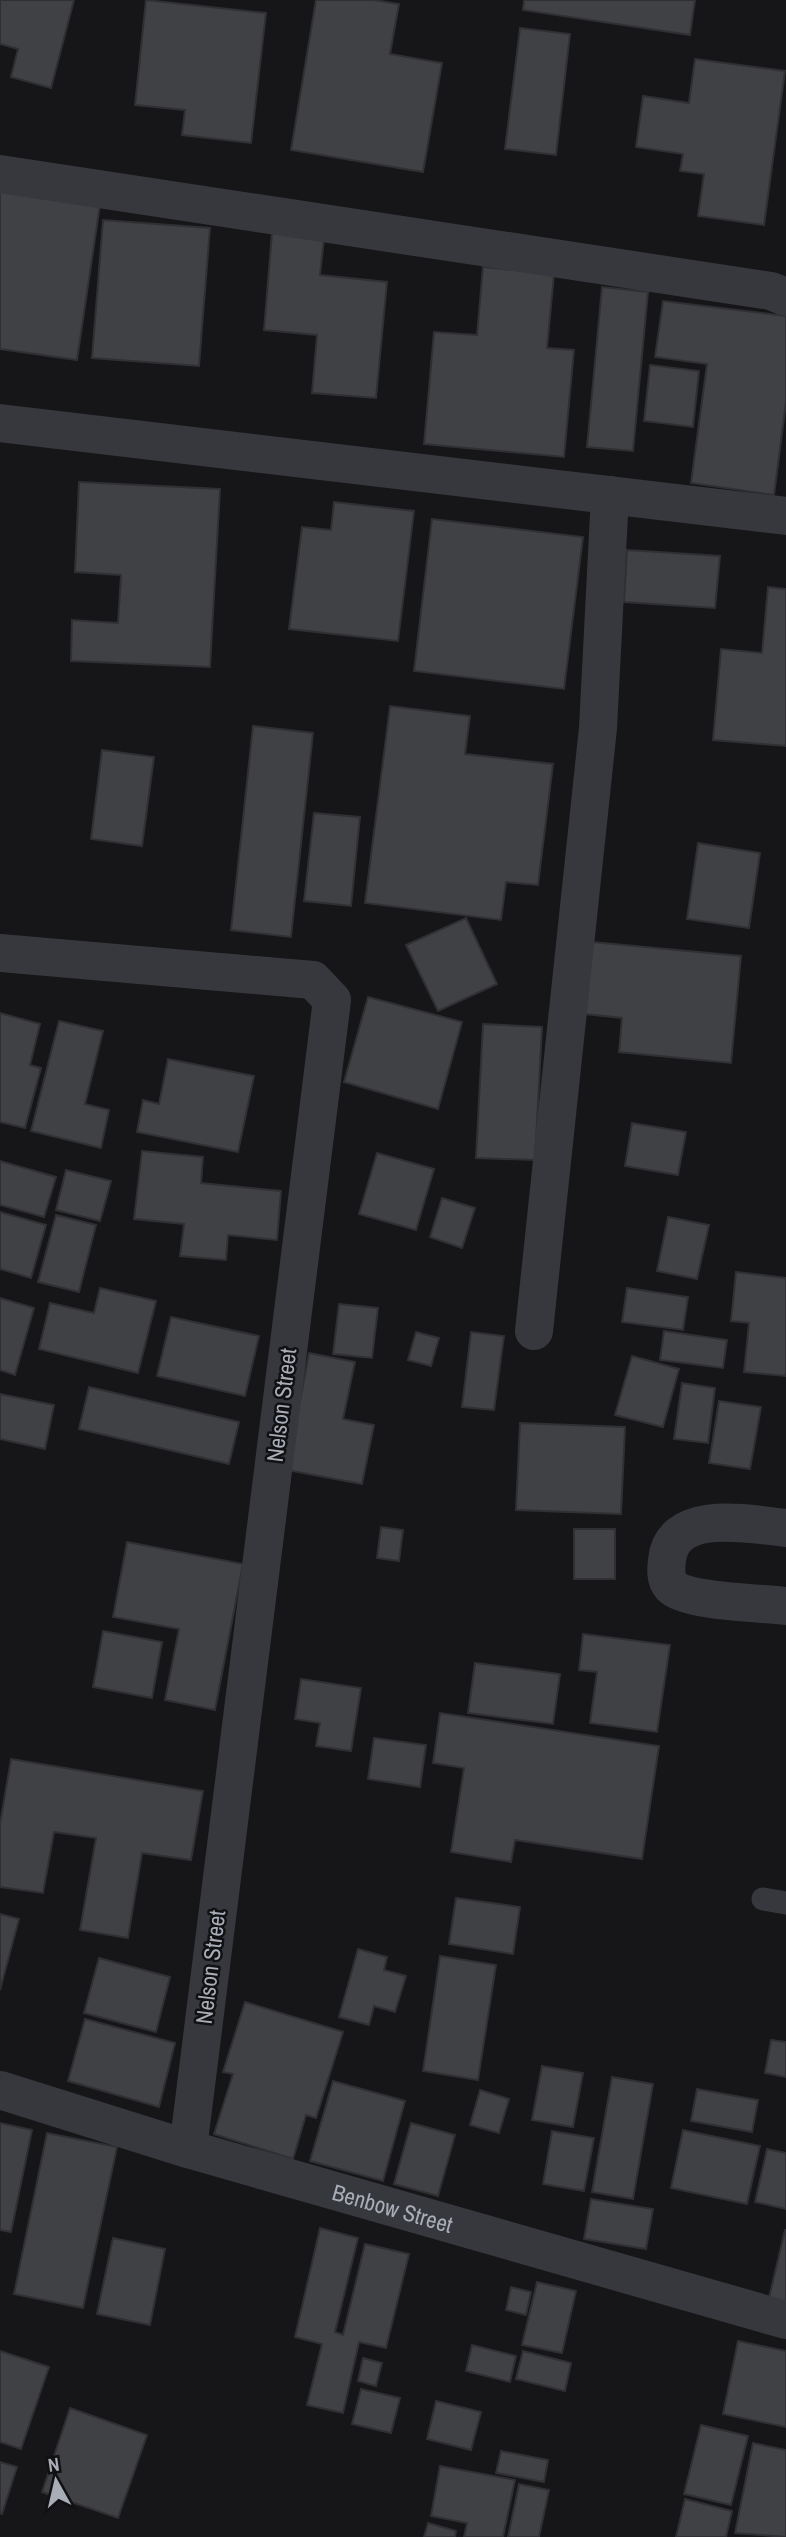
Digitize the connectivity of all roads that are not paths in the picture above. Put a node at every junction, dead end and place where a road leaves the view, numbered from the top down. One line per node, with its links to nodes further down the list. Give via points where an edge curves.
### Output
1 (0, 174): 2 (street, via 771,291)
2 (786, 297)
3 (0, 423): 4 (street)
4 (610, 495): 5 (street); 7 (street, via 598,727)
5 (786, 516)
6 (0, 953): 13 (street, Nelson Street, via 313,979 332,1000)
7 (534, 1331)
8 (786, 1528): 9 (street, via 714,1523 690,1528 668,1546 666,1573 671,1586 689,1595)
9 (786, 1606)
10 (763, 1899): 11 (lane)
11 (786, 1903)
12 (0, 2090): 13 (street, Benbow Street)
13 (188, 2150): 14 (street, Benbow Street)
14 (786, 2320)

